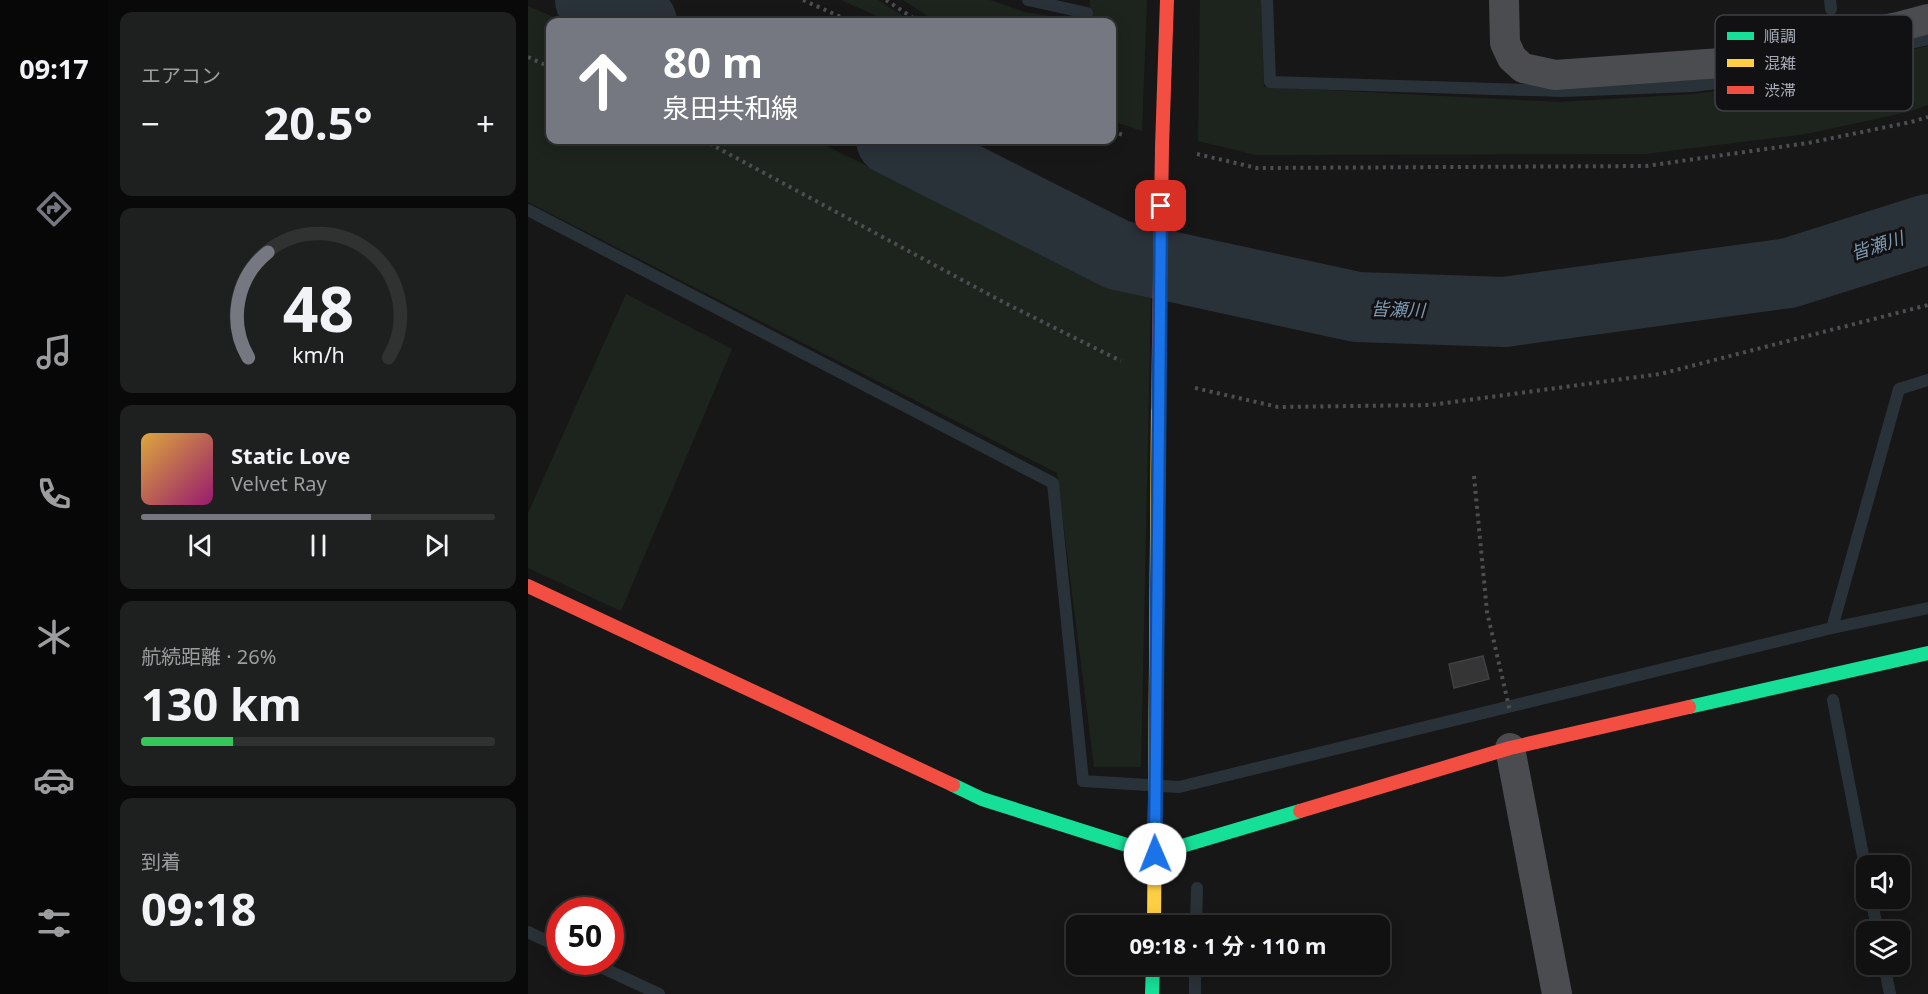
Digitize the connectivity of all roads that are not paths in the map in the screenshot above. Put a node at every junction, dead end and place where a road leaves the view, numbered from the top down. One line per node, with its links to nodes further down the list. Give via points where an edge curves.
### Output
1 (1167, 0): 9 (street, via 1161,161)
2 (1504, 0): 5 (street, via 1505,43 1512,58 1523,68 1555,75)
3 (1928, 19): 4 (street)
4 (1913, 23)
5 (1715, 63)
6 (528, 586): 9 (street, via 982,800)
7 (1928, 654): 8 (street)
8 (1511, 735): 9 (street); 13 (street)
9 (1155, 854): 10 (street)
10 (1154, 915)
11 (1153, 975): 12 (street)
12 (1152, 994)
13 (1557, 994)

